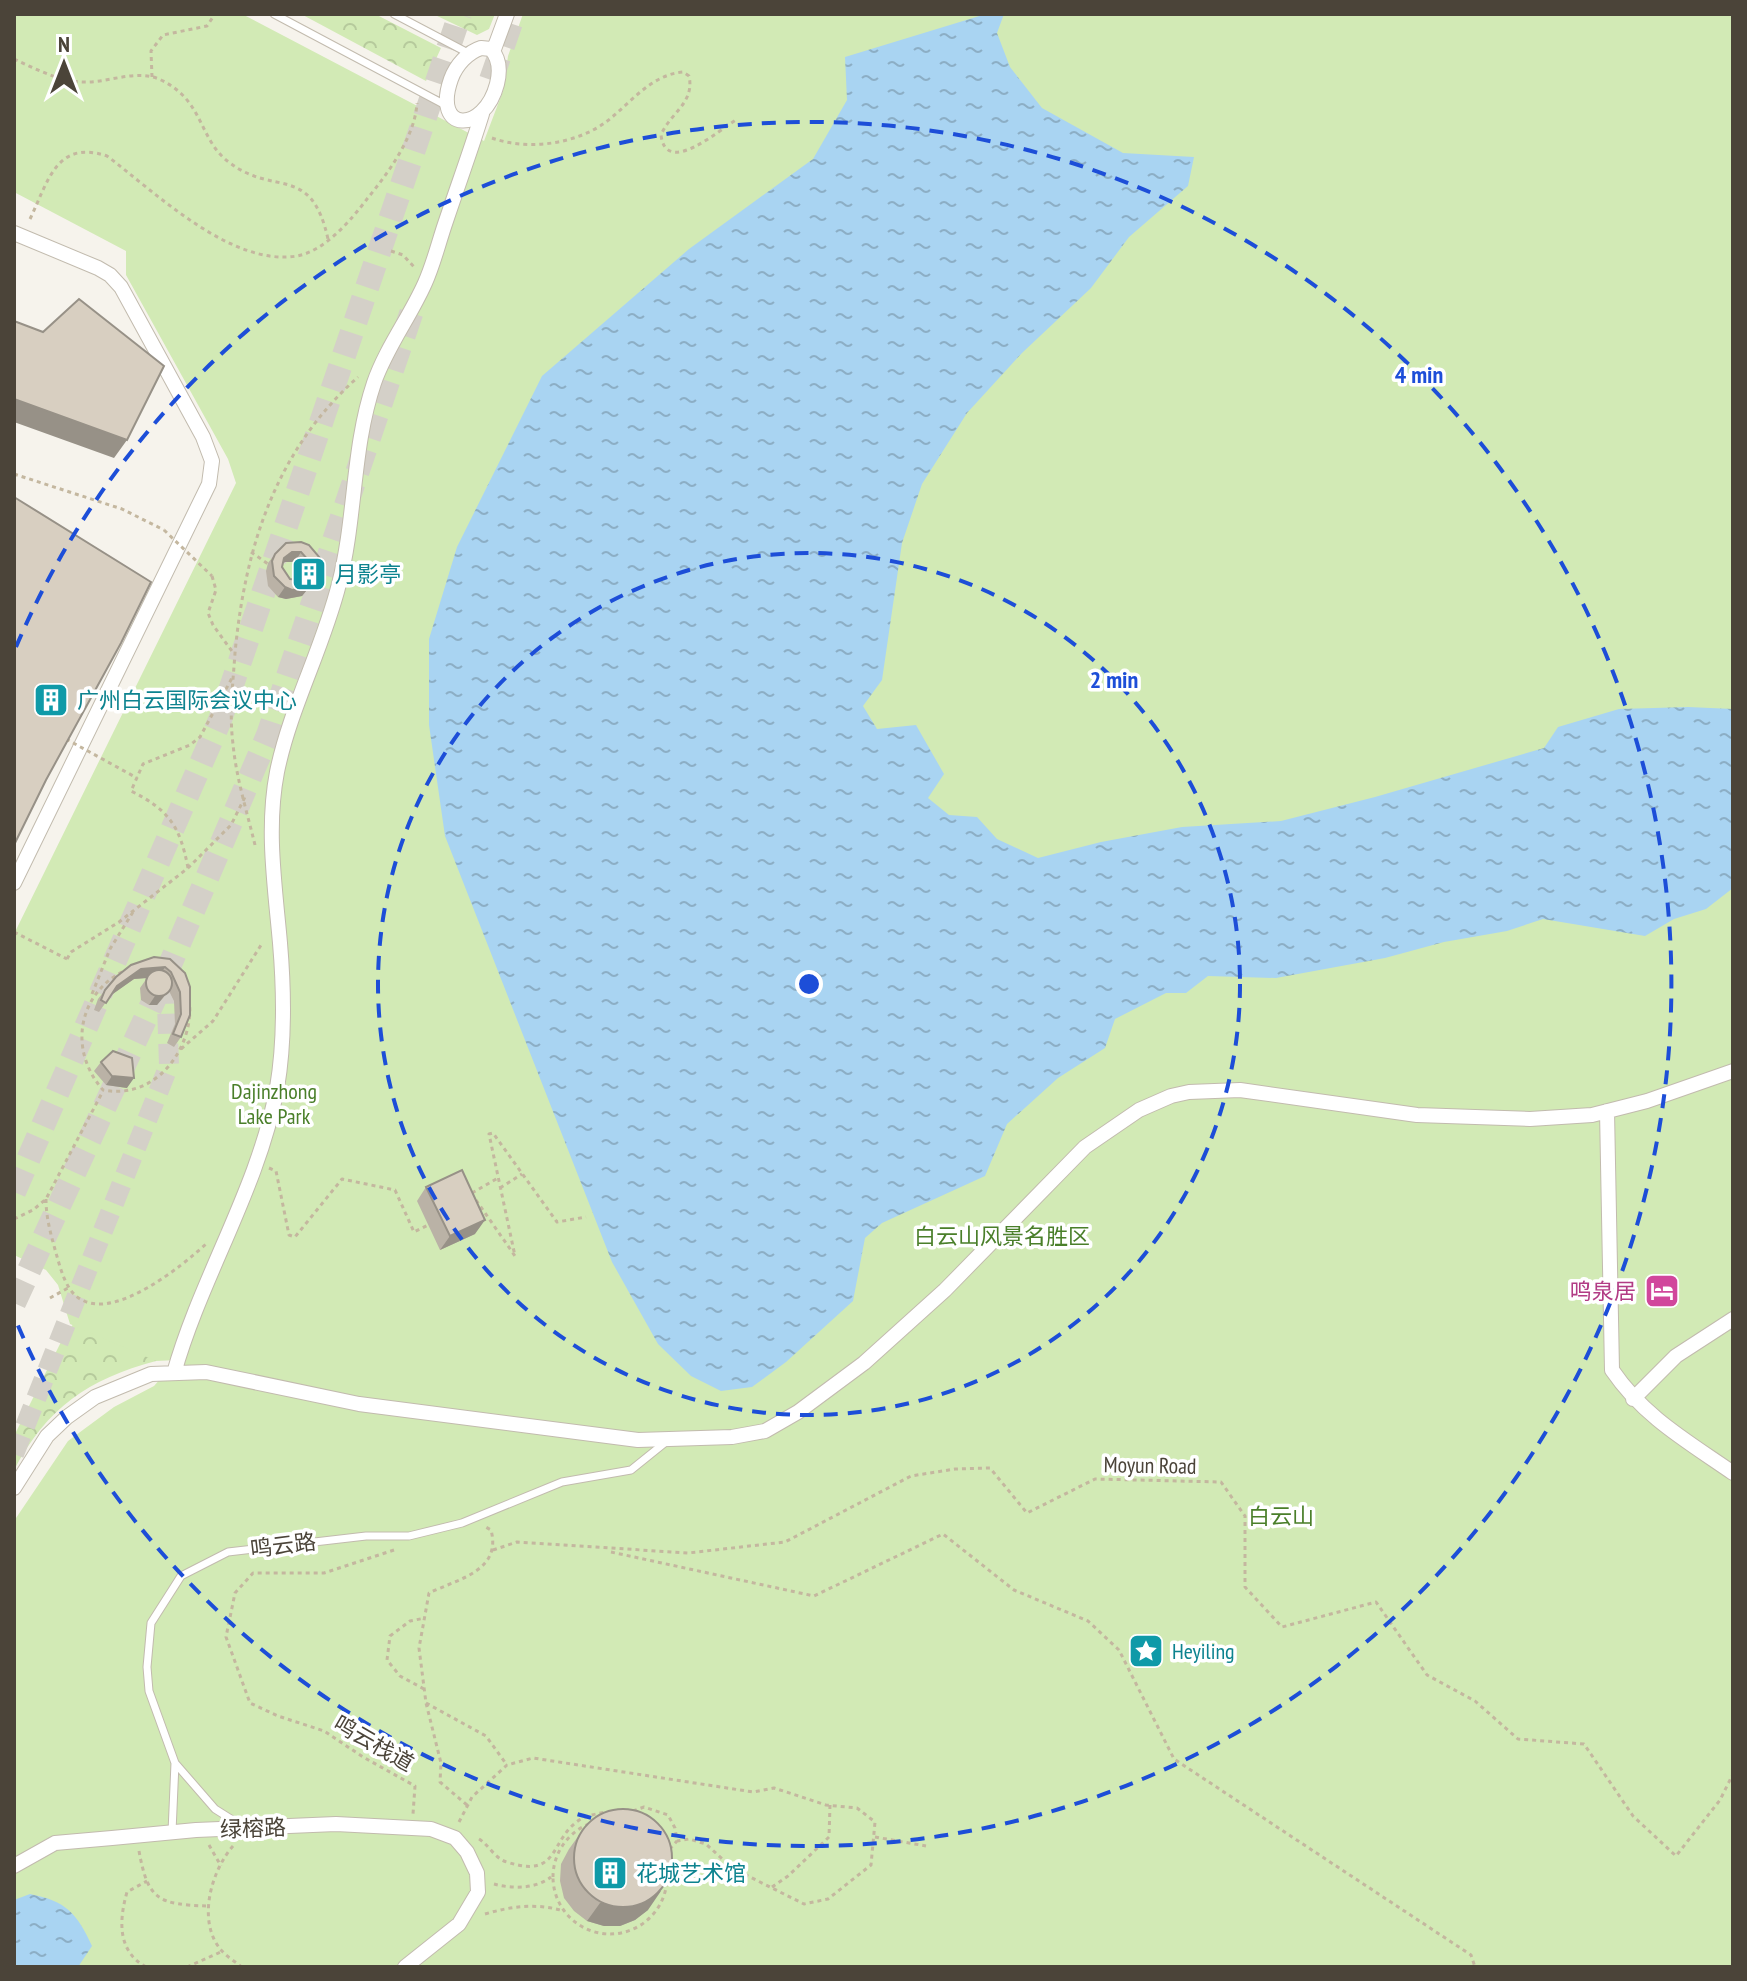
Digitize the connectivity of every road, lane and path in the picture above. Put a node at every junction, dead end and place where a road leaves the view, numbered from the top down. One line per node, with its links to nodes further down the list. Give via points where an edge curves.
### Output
1 (215, 14): 8 (path, via 207,26 163,35 151,51)
2 (274, 14): 10 (lane)
3 (394, 14): 6 (lane)
4 (507, 14): 5 (street)
5 (493, 52): 6 (street, via 481,48); 11 (street, via 498,78)
6 (470, 54): 10 (street, via 453,74)
7 (14, 59): 8 (path, via 70,81)
8 (152, 77): 16 (path, via 189,101 214,148 230,163 309,194)
9 (417, 103): 16 (path, via 410,132 381,182)
10 (449, 107): 11 (street, via 451,116 464,123)
11 (482, 114): 13 (street)
12 (736, 120): 13 (path, via 687,151 668,150 661,135 684,106 691,82 683,72 652,82 605,122 577,137 527,144)
13 (476, 132): 39 (street, via 425,282 374,382 357,454 340,580 277,770 271,849 283,1012 277,1087)
14 (30, 219): 16 (path, via 60,161 80,151 107,156 175,210 240,247 297,256)
15 (14, 233): 30 (street, via 98,268 121,287 212,461 209,484)
16 (328, 239)
17 (391, 251): 18 (path, via 410,261)
18 (417, 280)
19 (362, 374): 21 (path, via 317,419 294,455)
20 (14, 474): 23 (path, bridge, via 122,509 164,530 212,576 216,590 208,613)
21 (251, 552): 22 (path, via 272,569); 23 (path)
22 (278, 560)
23 (235, 656): 24 (path)
24 (234, 675): 26 (path, via 200,737 143,764); 27 (path, via 233,745)
25 (66, 739): 26 (path, bridge)
26 (137, 778): 29 (path, via 131,791 169,817)
27 (245, 797): 28 (path); 29 (path, via 231,825)
28 (257, 854)
29 (188, 868): 31 (path)
30 (14, 883)
31 (135, 909): 32 (path, bridge, via 67,959); 34 (path, via 110,949)
32 (14, 932)
33 (268, 933): 35 (path, via 213,1021)
34 (91, 998): 35 (path, via 115,976 138,965 173,969 189,1000); 37 (path, via 82,1049)
35 (181, 1049): 37 (path, via 162,1074 141,1088)
36 (1733, 1071): 38 (street)
37 (103, 1090): 43 (path)
38 (1607, 1111): 52 (street, via 1612,1370); 53 (street, via 1530,1119 1417,1115 1240,1090 1171,1096 1139,1110 1085,1147 945,1290 864,1363 798,1412 765,1431)
39 (255, 1162): 44 (path, via 276,1171 289,1235 295,1237 342,1179 395,1190 414,1232); 51 (street)
40 (522, 1174): 41 (path, via 493,1133 489,1134); 42 (path); 45 (path, via 557,1222)
41 (498, 1178): 42 (path); 42 (path, via 471,1193 515,1256)
42 (500, 1188)
43 (46, 1199): 46 (path); 48 (path)
44 (439, 1217)
45 (586, 1217)
46 (14, 1219)
47 (213, 1237): 48 (path, via 161,1280 125,1298 92,1304)
48 (69, 1287): 49 (path)
49 (50, 1298)
50 (1733, 1319): 52 (street, via 1676,1356)
51 (174, 1373): 53 (street, via 206,1372 359,1404 528,1427); 55 (street, via 151,1374 95,1397 47,1436)
52 (1633, 1399): 54 (street)
53 (671, 1439): 56 (lane, 鸣云路, via 631,1470 562,1482)
54 (1733, 1473)
55 (14, 1488)
56 (462, 1523): 57 (lane, 鸣云路); 58 (path, via 491,1530)
57 (409, 1536): 63 (lane, 鸣云路, via 228,1552 181,1576 151,1623 147,1667 149,1691); 70 (path, 鸣云栈道, via 392,1552 324,1573 253,1573 235,1593 226,1637 250,1703 324,1731 415,1786)
58 (493, 1550): 59 (path, Moyun Road, via 517,1542); 60 (path, via 484,1567 429,1593)
59 (599, 1550): 65 (path, Moyun Road, via 688,1553 785,1542 911,1476 955,1469 990,1468 1027,1513 1095,1479 1221,1482 1245,1516 1245,1587 1282,1627 1376,1602 1427,1675 1475,1701 1518,1739 1584,1744 1633,1816 1676,1856 1720,1800); 94 (path, via 814,1596 943,1534 1014,1590 1088,1621 1119,1650 1174,1759 1471,1955)
60 (425, 1618): 61 (path, via 419,1648); 61 (path, via 410,1621 390,1636 387,1660 400,1676)
61 (424, 1689): 62 (path)
62 (426, 1703): 64 (path, via 486,1736); 66 (path, via 441,1763 440,1782)
63 (175, 1763): 71 (lane, 鸣云路, via 215,1809); 73 (lane)
64 (507, 1765): 66 (path); 67 (path, via 533,1758 563,1761 753,1792 774,1788)
65 (1733, 1774)
66 (467, 1805): 77 (path)
67 (830, 1805): 75 (path, via 857,1808 875,1822); 85 (path, via 829,1837)
68 (610, 1812): 77 (path, via 580,1820 553,1858 539,1865 503,1861 481,1838)
69 (627, 1813): 76 (path, via 644,1807 668,1815)
70 (413, 1827): 71 (street, 绿榕路); 77 (street, 绿榕路)
71 (248, 1829): 72 (street, 绿榕路); 81 (path)
72 (196, 1830): 73 (street, 绿榕路); 81 (path)
73 (172, 1833): 74 (street, 绿榕路)
74 (136, 1835): 80 (street, 绿榕路, via 55,1843); 84 (path)
75 (875, 1837): 78 (path); 85 (path, via 871,1865 828,1899 804,1904)
76 (677, 1841): 79 (path); 85 (path, via 706,1844 732,1868)
77 (458, 1842): 82 (street)
78 (926, 1846)
79 (664, 1856): 83 (path, via 640,1828 604,1820 569,1836 558,1852); 87 (path, via 666,1892 659,1909 638,1927 611,1935 591,1932)
80 (14, 1866)
81 (221, 1867): 86 (path)
82 (477, 1873): 83 (path, via 505,1887 526,1887); 88 (street, via 478,1892)
83 (553, 1876): 87 (path)
84 (148, 1880): 86 (path, via 163,1901); 90 (path, via 127,1892 120,1914 128,1951)
85 (772, 1887)
86 (207, 1907): 89 (path)
87 (564, 1911): 88 (path, via 539,1905 512,1907)
88 (459, 1924): 93 (street)
89 (223, 1951): 91 (path); 92 (path)
90 (146, 1967)
91 (187, 1967)
92 (242, 1967)
93 (405, 1967)
94 (1475, 1967)

